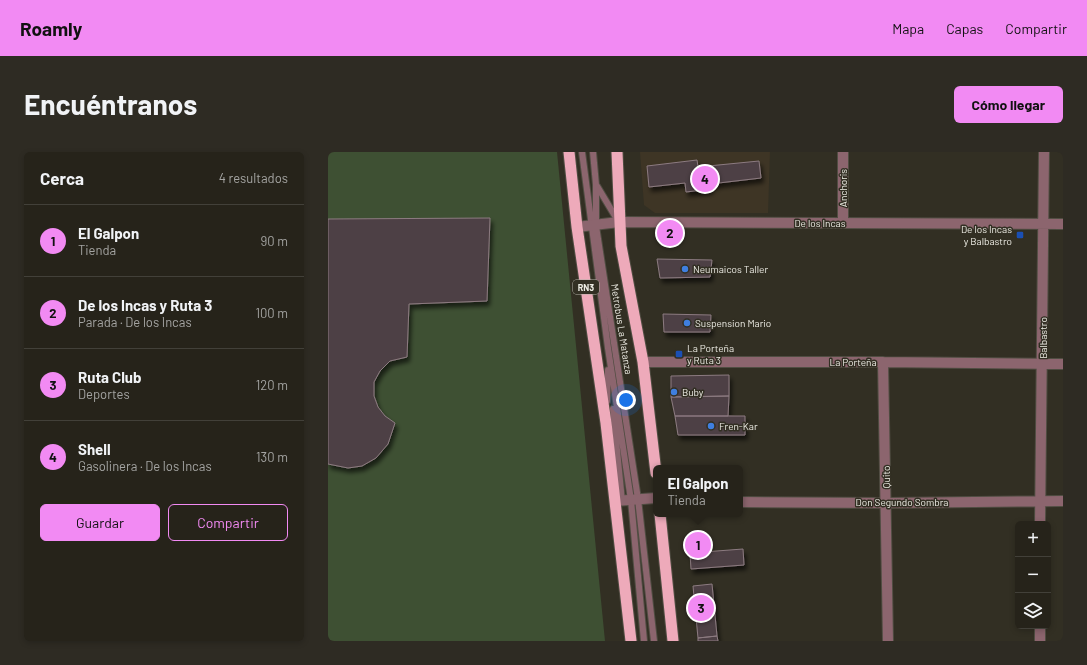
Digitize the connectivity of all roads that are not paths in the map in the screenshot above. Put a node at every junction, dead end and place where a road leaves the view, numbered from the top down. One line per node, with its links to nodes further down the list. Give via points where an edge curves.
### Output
1 (569, 152): 13 (highway, RN3)
2 (582, 152): 12 (lane, Metrobus La Matanza)
3 (593, 152): 7 (lane, Metrobus La Matanza)
4 (617, 152): 8 (highway)
5 (843, 152): 9 (street, Anchoris)
6 (1044, 152): 10 (street, Balbastro)
7 (596, 185): 8 (lane, Metrobus La Matanza); 12 (lane, Metrobus La Matanza)
8 (619, 222): 9 (street, De los Incas); 12 (street, De los Incas); 15 (highway)
9 (843, 224): 10 (street, De los Incas)
10 (1044, 224): 11 (street, De los Incas); 18 (street, Balbastro)
11 (1063, 224)
12 (594, 226): 13 (street, De los Incas); 14 (lane, Metrobus La Matanza); 23 (lane, Metrobus La Matanza)
13 (577, 228): 20 (highway, RN3)
14 (608, 348): 17 (lane, Metrobus La Matanza); 23 (lane, Metrobus La Matanza)
15 (643, 362): 16 (street, La Porteña); 21 (highway)
16 (883, 362): 18 (street, La Porteña); 27 (street, Quito)
17 (609, 363): 20 (lane, Metrobus La Matanza); 23 (lane, Metrobus La Matanza)
18 (1043, 364): 19 (street, La Porteña); 24 (street, Balbastro)
19 (1063, 364)
20 (606, 423): 23 (highway, RN3)
21 (655, 465)
22 (653, 498): 23 (street)
23 (627, 500): 31 (highway, RN3); 32 (lane, Metrobus La Matanza); 33 (lane, Metrobus La Matanza)
24 (1040, 500): 25 (street, Don Segundo Sombra); 27 (street, Don Segundo Sombra); 29 (street, Balbastro)
25 (1063, 501)
26 (743, 502): 27 (street, Don Segundo Sombra)
27 (886, 503): 35 (street, Quito)
28 (660, 517): 34 (highway)
29 (1040, 521)
30 (1040, 629): 36 (street)
31 (631, 641)
32 (644, 641)
33 (654, 641)
34 (673, 641)
35 (888, 641)
36 (1040, 641)

